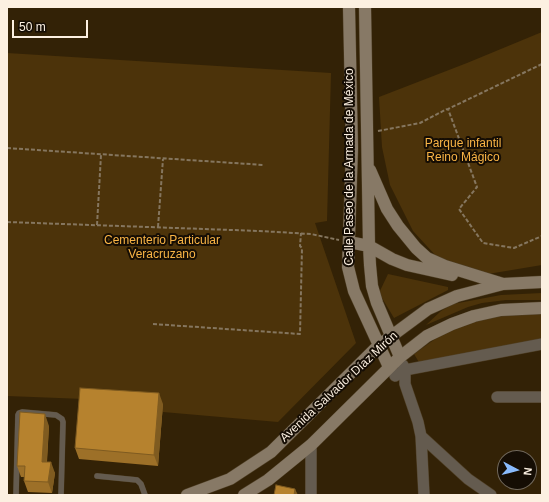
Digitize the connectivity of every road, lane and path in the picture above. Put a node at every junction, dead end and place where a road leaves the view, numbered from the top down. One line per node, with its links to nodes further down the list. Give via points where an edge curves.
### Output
1 (349, 7): 16 (main road, Calle Paseo de la Armada de México, via 352,148)
2 (366, 10): 5 (main road, Calle Paseo de la Armada de México)
3 (542, 64): 4 (path)
4 (448, 109): 5 (path, via 420,123); 15 (path, via 477,187 459,209 483,243 514,248)
5 (367, 133): 9 (main road, Calle Paseo de la Armada de México)
6 (7, 148): 7 (path)
7 (101, 155): 8 (path); 12 (path)
8 (163, 159): 10 (path); 13 (path)
9 (368, 163): 17 (main road, Calle Paseo de la Armada de México); 18 (main road, via 386,209 416,248 428,258 445,266)
10 (264, 165)
11 (7, 222): 12 (path)
12 (97, 225): 13 (path)
13 (158, 228): 14 (path)
14 (300, 233): 16 (path); 22 (path, via 300,334)
15 (542, 236)
16 (349, 242): 17 (main road); 25 (main road, Calle Paseo de la Armada de México, via 348,268 354,291)
17 (368, 246): 18 (main road, via 406,265 464,278); 23 (main road, Calle Paseo de la Armada de México, via 374,292)
18 (479, 276): 20 (main road)
19 (542, 282): 20 (main road, Avenida Salvador Díaz Mirón)
20 (503, 284): 23 (main road, Avenida Salvador Díaz Mirón, via 457,296 428,309)
21 (542, 308): 26 (main road, Avenida Salvador Díaz Mirón, via 501,310 474,316 427,336)
22 (153, 324)
23 (391, 336): 25 (main road, Avenida Salvador Díaz Mirón); 26 (main road, Calle Paseo de la Armada de México)
24 (542, 344): 27 (street, Avenida Salvador Díaz Mirón)
25 (378, 346): 28 (main road, Calle Paseo de la Armada de México); 38 (main road, Avenida Salvador Díaz Mirón, via 271,452 230,479)
26 (400, 356): 27 (street); 28 (main road, Avenida Salvador Díaz Mirón)
27 (405, 370): 28 (street, Avenida Salvador Díaz Mirón); 29 (street)
28 (392, 371): 29 (street); 33 (main road, Avenida Salvador Díaz Mirón)
29 (406, 384): 32 (street)
30 (497, 397): 31 (street)
31 (542, 397)
32 (421, 436): 41 (street); 42 (street, via 468,479)
33 (311, 445): 39 (main road, Avenida Salvador Díaz Mirón, via 268,480); 40 (street)
34 (97, 476): 37 (lane, via 137,480)
35 (16, 495): 36 (lane, via 18,415 22,412 56,415 62,419)
36 (61, 495)
37 (145, 495)
38 (186, 495)
39 (244, 495)
40 (311, 495)
41 (424, 495)
42 (491, 495)

